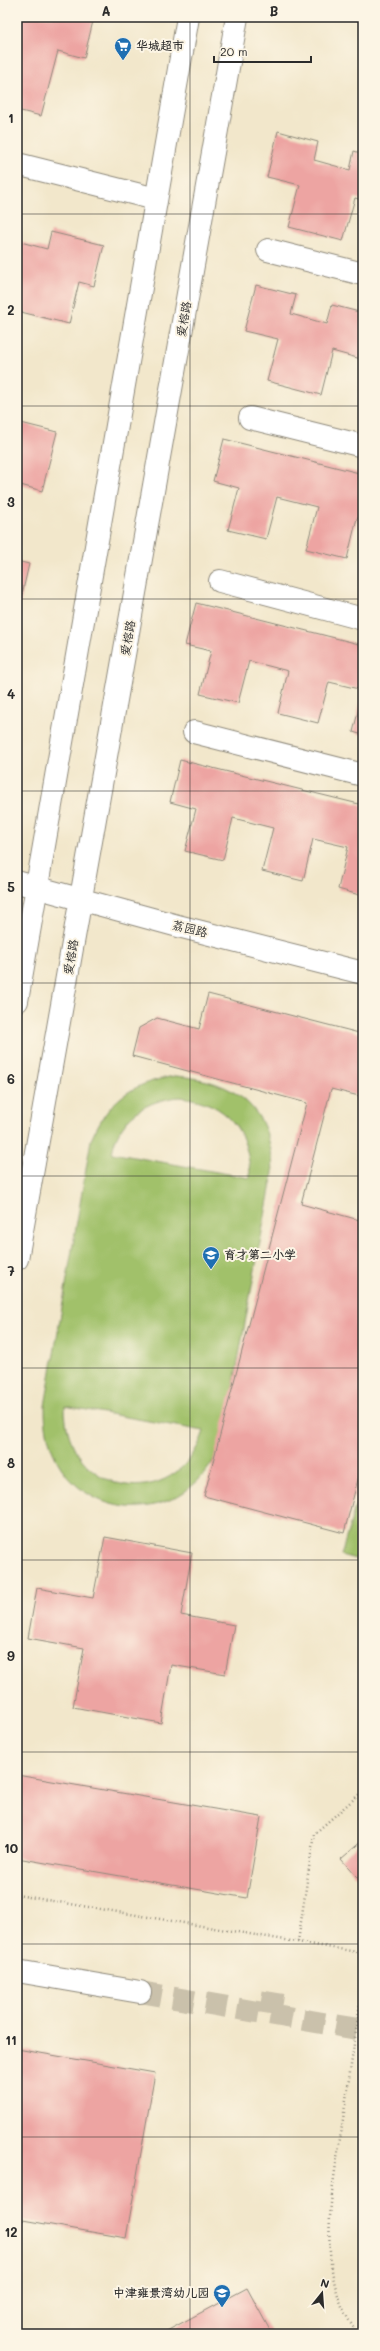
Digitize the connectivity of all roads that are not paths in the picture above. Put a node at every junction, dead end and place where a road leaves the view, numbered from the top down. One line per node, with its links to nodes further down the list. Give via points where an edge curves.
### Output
1 (188, 17): 4 (street)
2 (237, 17): 14 (street, 爱榕路)
3 (17, 164): 4 (street)
4 (156, 199): 13 (street)
5 (268, 250): 6 (street)
6 (363, 274)
7 (250, 418): 8 (street)
8 (363, 446)
9 (220, 581): 10 (street)
10 (363, 619)
11 (194, 732): 12 (street)
12 (363, 775)
13 (27, 885): 14 (street, 荔园路); 16 (street)
14 (81, 900): 15 (street, 荔园路); 17 (street, 爱榕路)
15 (363, 973)
16 (17, 1001)
17 (17, 1258)
18 (17, 1971): 19 (street)
19 (140, 1992)

